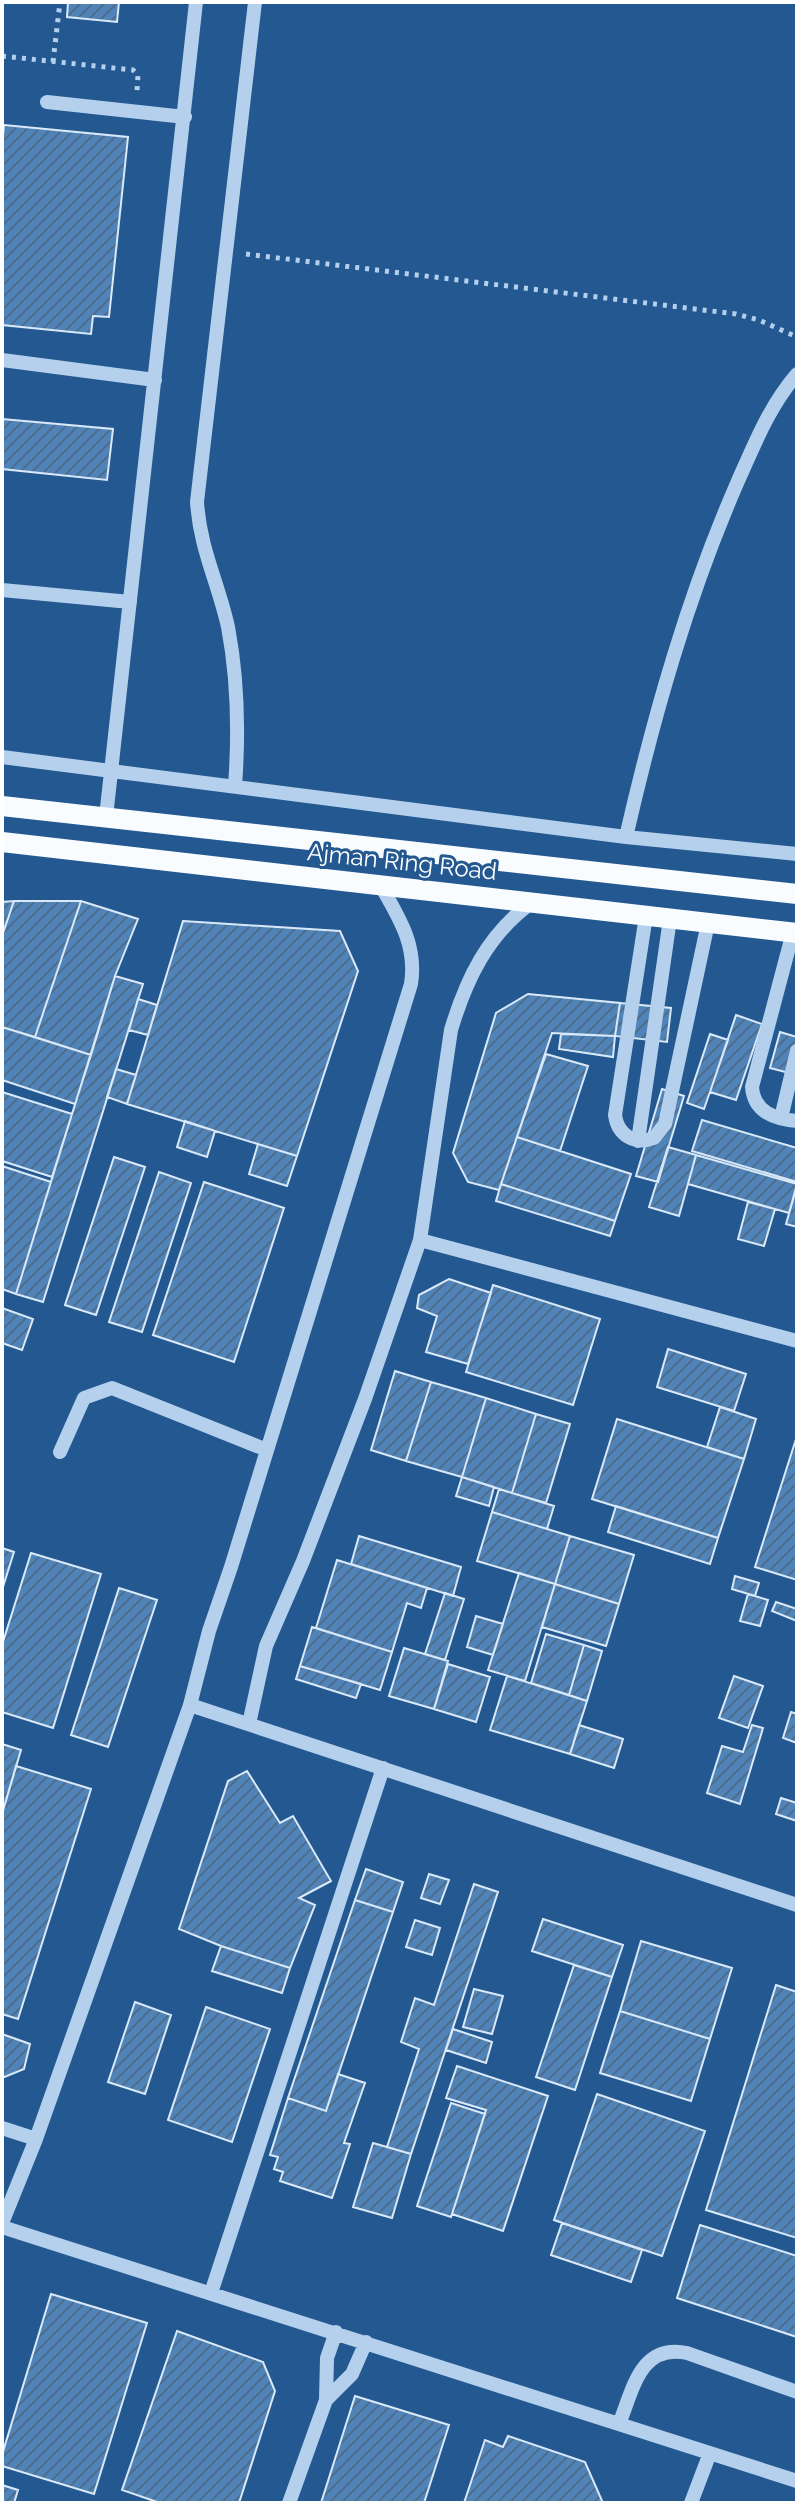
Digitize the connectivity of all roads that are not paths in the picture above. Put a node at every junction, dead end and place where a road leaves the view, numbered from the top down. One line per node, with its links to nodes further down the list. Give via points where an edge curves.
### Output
1 (196, 2): 4 (street)
2 (255, 2): 12 (street, via 197,502 203,548 234,665)
3 (47, 102): 4 (street)
4 (185, 117): 7 (street)
5 (2, 360): 7 (street)
6 (797, 374): 15 (street, via 770,411 705,563 661,698)
7 (155, 380): 9 (street)
8 (2, 590): 9 (street)
9 (130, 602): 11 (street)
10 (2, 757): 11 (street)
11 (111, 770): 12 (street); 14 (street)
12 (235, 786): 15 (street)
13 (2, 806): 14 (main road, Ajman Ring Road)
14 (106, 817): 19 (main road, Ajman Ring Road)
15 (626, 837): 17 (street)
16 (2, 842): 18 (main road, Ajman Ring Road)
17 (797, 854)
18 (381, 886): 20 (main road, Ajman Ring Road); 31 (street, via 412,948 411,984)
19 (797, 894)
20 (531, 903): 21 (main road, Ajman Ring Road); 29 (street, via 496,935 459,1005)
21 (646, 916): 22 (main road, Ajman Ring Road); 28 (street, via 616,1109 619,1130)
22 (670, 919): 23 (main road, Ajman Ring Road); 28 (street)
23 (708, 923): 24 (main road, Ajman Ring Road); 28 (street, via 665,1124 654,1138)
24 (795, 933): 26 (street, via 753,1080 755,1103)
25 (797, 1051): 26 (street)
26 (781, 1118): 27 (street)
27 (797, 1121)
28 (638, 1141)
29 (420, 1240): 30 (street); 34 (street, via 354,1428 266,1646)
30 (797, 1341)
31 (267, 1450): 32 (street, via 112,1388 84,1398); 33 (street)
32 (60, 1452)
33 (190, 1705): 34 (street); 38 (street)
34 (249, 1724): 35 (street)
35 (383, 1768): 36 (street); 40 (street)
36 (797, 1905)
37 (2, 2128): 38 (street)
38 (36, 2139): 39 (street)
39 (2, 2225): 40 (street)
40 (211, 2293): 41 (street)
41 (336, 2332): 42 (street); 44 (street, via 327,2358)
42 (366, 2342): 44 (street, via 352,2374); 45 (street)
43 (797, 2392): 45 (street, via 687,2353 661,2352 641,2370)
44 (326, 2400): 48 (street)
45 (619, 2424): 46 (street)
46 (710, 2453): 47 (street); 49 (street)
47 (797, 2481)
48 (289, 2503)
49 (691, 2503)

